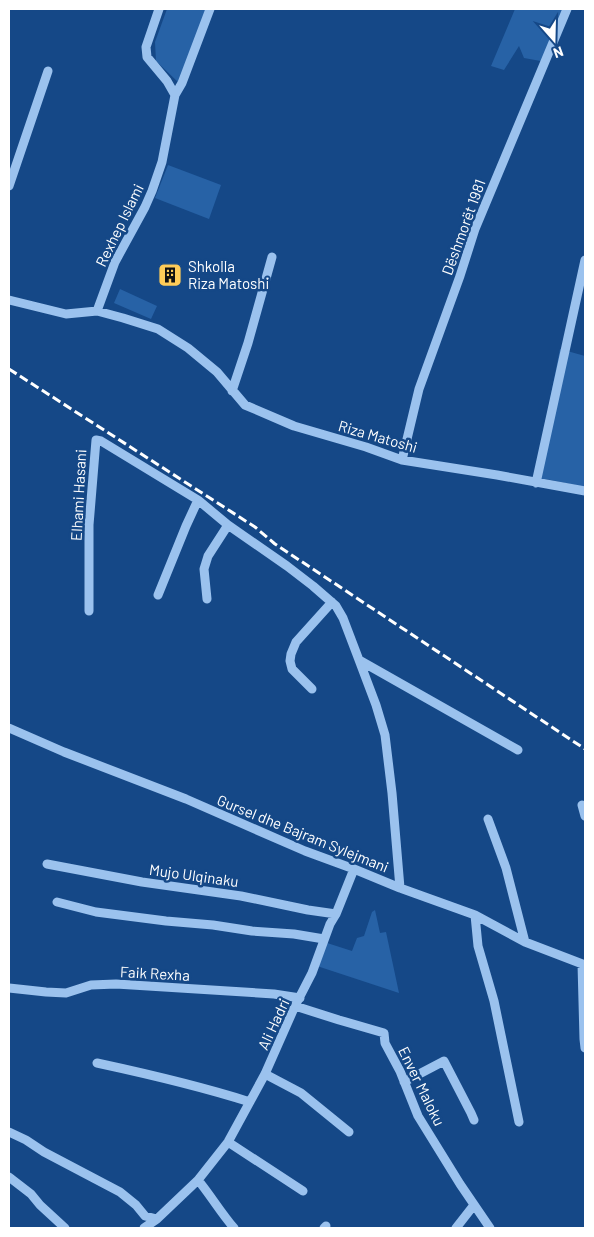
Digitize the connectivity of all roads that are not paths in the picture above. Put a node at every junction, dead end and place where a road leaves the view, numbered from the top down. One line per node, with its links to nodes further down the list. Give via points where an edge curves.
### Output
1 (159, 9): 5 (street, via 146,47 147,57)
2 (210, 9): 5 (street, Rexhep Islami)
3 (567, 9): 12 (street, Dëshmorët 1981, via 475,229 419,390)
4 (48, 71): 6 (street)
5 (175, 95): 10 (street, Rexhep Islami, via 162,162 152,191 115,262)
6 (9, 186)
7 (272, 257): 11 (street)
8 (585, 260): 13 (street)
9 (9, 300): 10 (street, Riza Matoshi, via 66,314)
10 (97, 311): 11 (street, Riza Matoshi, via 158,329 210,366)
11 (232, 390): 12 (street, Riza Matoshi, via 245,405 294,426 366,446)
12 (402, 460): 13 (street, Riza Matoshi)
13 (536, 483): 14 (street, Riza Matoshi)
14 (585, 491)
15 (198, 500): 16 (street, Elhami Hasani); 17 (street); 20 (street, Elhami Hasani, via 96,440 89,525)
16 (228, 525): 18 (street, via 208,556 204,569); 19 (street, Elhami Hasani)
17 (158, 595)
18 (207, 599)
19 (332, 602): 21 (street, Elhami Hasani, via 343,618); 22 (street, via 296,642 291,654 292,669)
20 (89, 612)
21 (359, 660): 24 (street); 30 (street, Elhami Hasani, via 385,735)
22 (312, 689)
23 (9, 728): 29 (street, Gursel dhe Bajram Sylejmani)
24 (518, 750)
25 (582, 805): 26 (street)
26 (585, 816)
27 (488, 819): 35 (street, via 506,868)
28 (47, 864): 32 (street, Mujo Ulqinaku)
29 (354, 869): 30 (street, Gursel dhe Bajram Sylejmani); 32 (street, Ali Hadri)
30 (400, 888): 33 (street, Gursel dhe Bajram Sylejmani)
31 (57, 902): 34 (street, via 96,912)
32 (336, 914): 34 (street, Ali Hadri)
33 (475, 915): 35 (street, Gursel dhe Bajram Sylejmani); 45 (street, via 478,946 494,1001)
34 (324, 939): 38 (street, Ali Hadri)
35 (525, 942): 36 (street, Gursel dhe Bajram Sylejmani)
36 (584, 965): 39 (street)
37 (9, 988): 38 (street, Faik Rexha, via 66,993 91,985 124,985 274,994)
38 (297, 1002): 41 (street, Ali Hadri); 42 (street, Enver Maloku, via 339,1020 384,1033 385,1043)
39 (585, 1048)
40 (97, 1063): 43 (street)
41 (265, 1074): 43 (street, Ali Hadri); 47 (street, via 301,1093)
42 (404, 1082): 44 (street, via 444,1062); 52 (street, Enver Maloku, via 418,1116)
43 (250, 1102): 48 (street, Ali Hadri)
44 (474, 1120)
45 (519, 1122)
46 (9, 1132): 53 (street, via 120,1192 145,1216)
47 (349, 1132)
48 (228, 1142): 50 (street, Ali Hadri); 51 (street)
49 (9, 1177): 54 (street)
50 (198, 1180): 53 (street, Ali Hadri); 56 (street)
51 (303, 1191)
52 (474, 1205): 57 (street); 58 (street, Enver Maloku)
53 (157, 1219): 55 (street, Ali Hadri)
54 (65, 1228)
55 (144, 1228)
56 (234, 1228)
57 (456, 1228)
58 (490, 1228)

